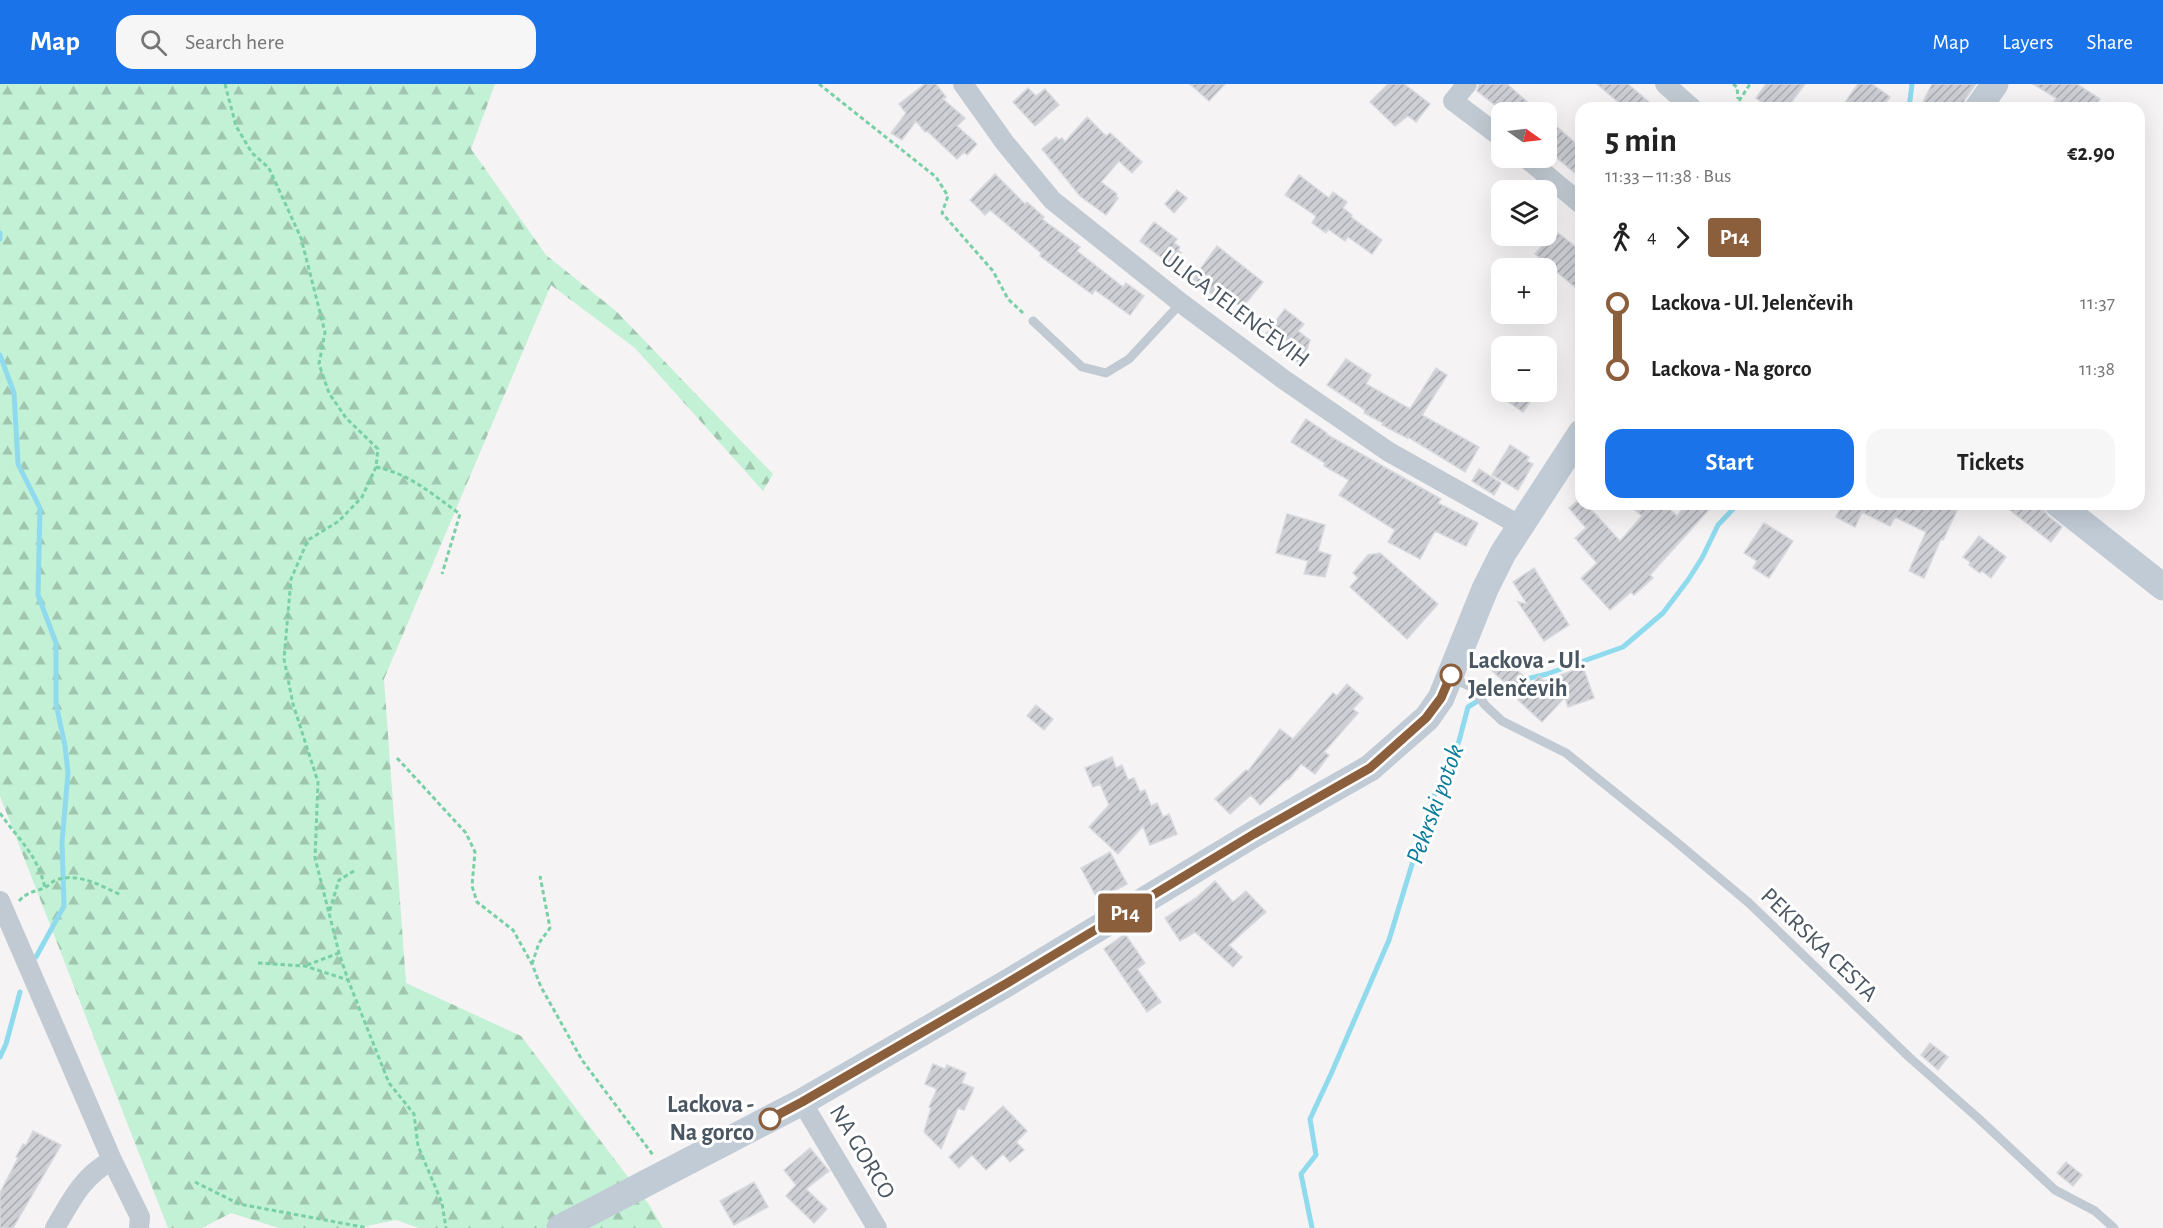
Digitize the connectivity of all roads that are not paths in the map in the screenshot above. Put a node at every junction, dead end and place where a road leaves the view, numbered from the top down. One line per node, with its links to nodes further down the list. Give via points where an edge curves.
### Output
1 (963, 84): 10 (street, ULICA JELENČEVIH, via 1052,200)
2 (1467, 84): 7 (street, via 1453,101)
3 (1665, 84): 5 (street)
4 (1995, 84): 6 (street)
5 (1685, 102)
6 (1982, 102)
7 (1491, 130)
8 (1538, 168): 9 (street)
9 (1575, 199)
10 (1181, 303): 11 (lane, via 1129,359 1106,373 1082,367); 14 (street, ULICA JELENČEVIH, via 1389,452)
11 (1033, 321)
12 (1575, 442): 14 (street)
13 (2066, 510): 15 (street)
14 (1519, 525): 16 (street, via 1485,590)
15 (2163, 587)
16 (1450, 677): 18 (street, via 1426,718 1370,768); 24 (lane, PEKRSKA CESTA, via 1479,693 1502,722 1566,753 1674,840 1749,903 2055,1190 2095,1211)
17 (6, 904): 19 (street)
18 (802, 1102): 22 (street); 23 (street, NA GORCO)
19 (112, 1160): 20 (street, via 96,1169 80,1186); 21 (street, via 140,1217)
20 (55, 1228)
21 (139, 1228)
22 (560, 1228)
23 (877, 1228)
24 (2115, 1228)

